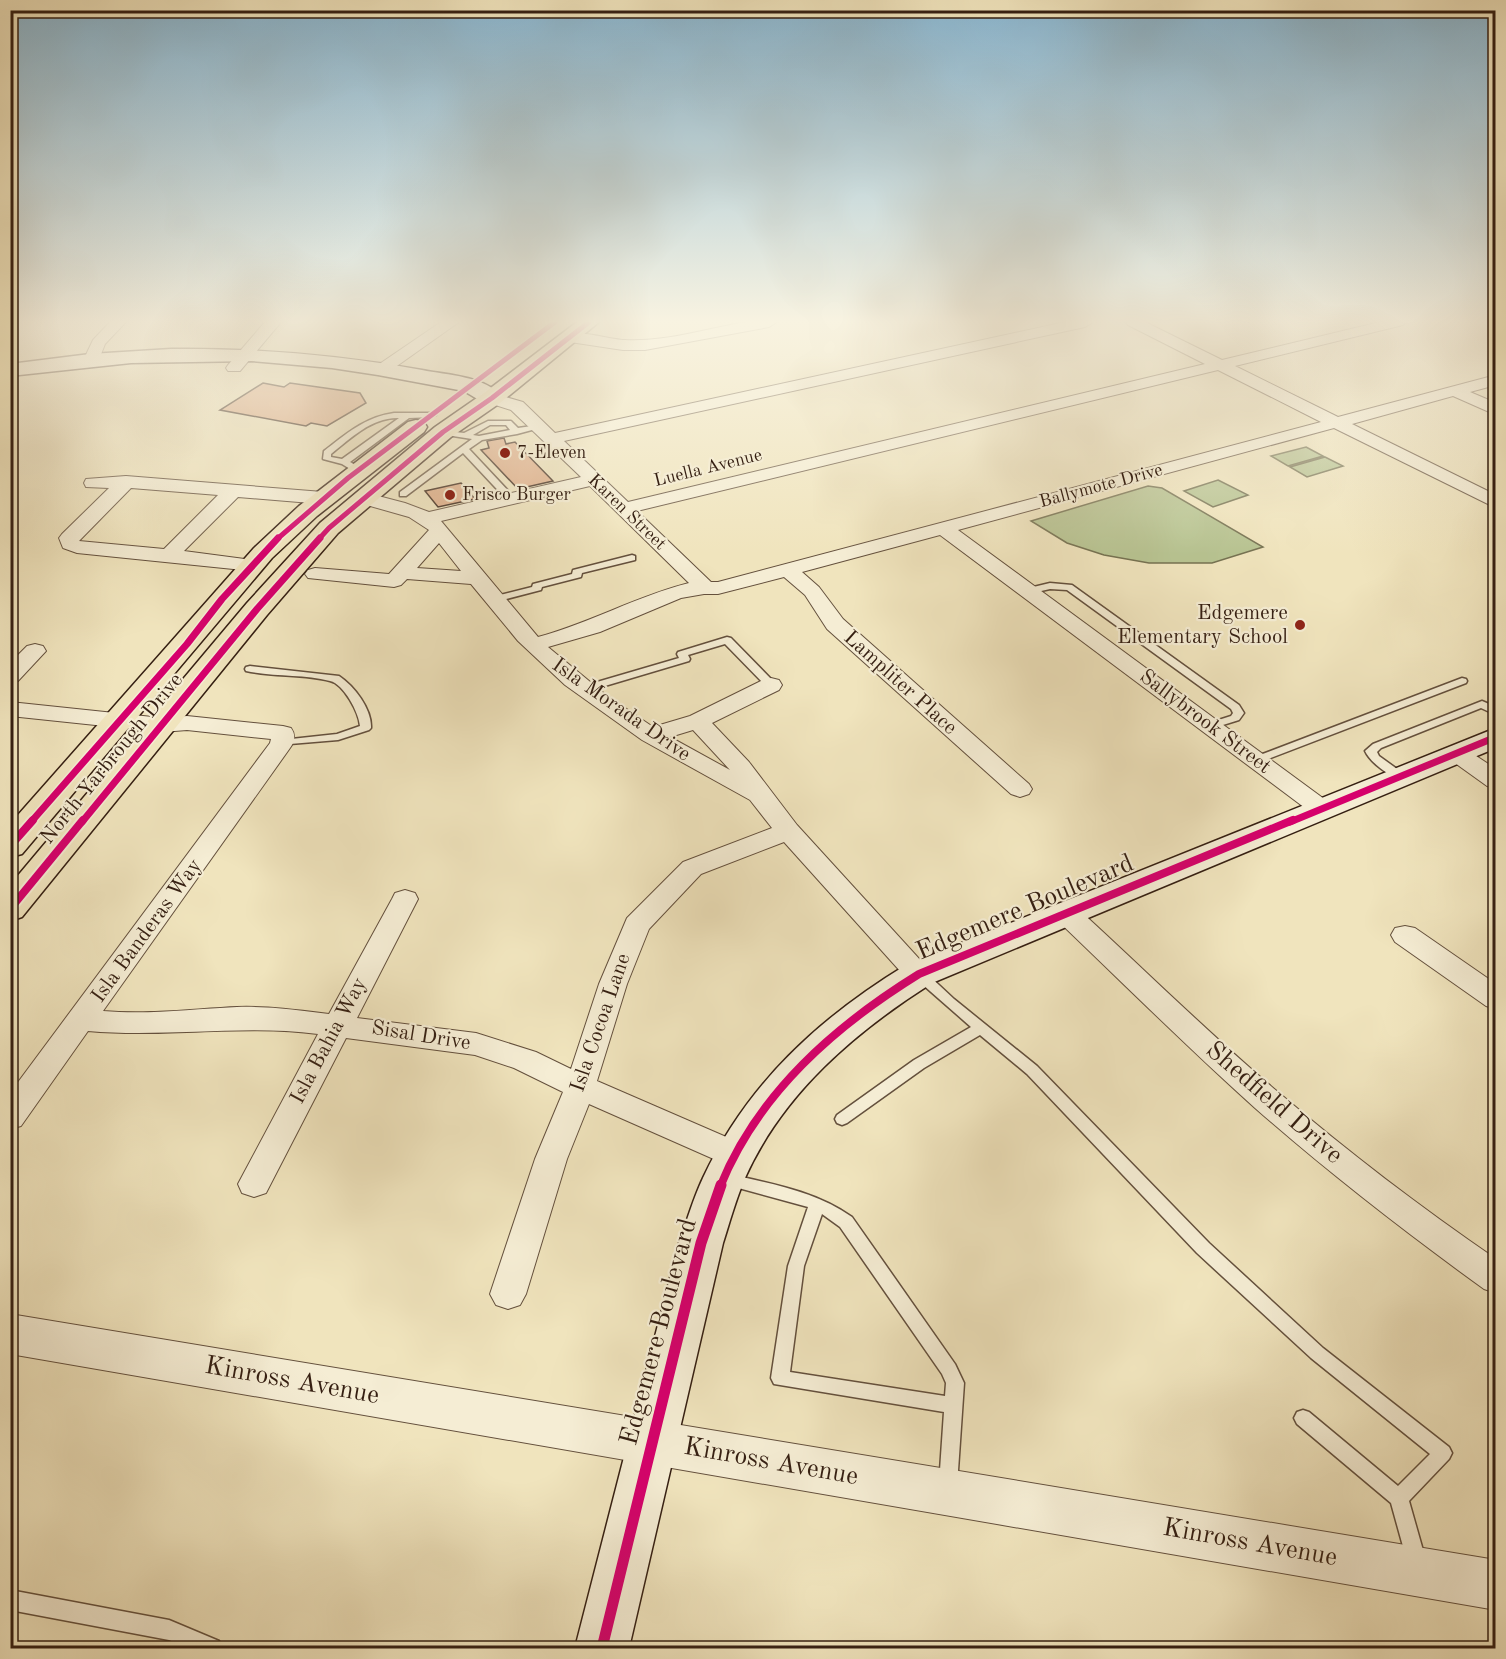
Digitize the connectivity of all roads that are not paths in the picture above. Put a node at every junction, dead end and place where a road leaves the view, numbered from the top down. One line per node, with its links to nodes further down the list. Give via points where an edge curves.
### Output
1 (457, 399): 11 (main road, North Yarbrough Drive)
2 (489, 399): 11 (main road, North Yarbrough Drive)
3 (496, 399): 13 (street, Karen Street, via 517,406)
4 (708, 399): 13 (street)
5 (1076, 399): 25 (street, Luella Avenue)
6 (1289, 399): 10 (street)
7 (1424, 399): 10 (street, Ballymote Drive)
8 (1473, 399): 9 (street)
9 (1496, 410)
10 (1336, 423): 24 (street); 27 (street, Ballymote Drive)
11 (437, 425): 12 (lane, via 508,423); 14 (lane); 16 (main road, North Yarbrough Drive); 16 (lane, via 391,414 376,417 327,453 327,459)
12 (517, 432): 13 (lane); 14 (lane)
13 (545, 433): 17 (street, Karen Street)
14 (479, 438): 15 (lane)
15 (463, 448): 21 (lane); 23 (lane)
16 (355, 477): 22 (main road, North Yarbrough Drive); 26 (street); 49 (main road, North Yarbrough Drive, via 329,528)
17 (593, 480): 23 (street); 25 (street, Karen Street)
18 (126, 482): 19 (street); 20 (street); 28 (street, via 69,538 70,544)
19 (93, 483)
20 (233, 491): 22 (street); 28 (street)
21 (403, 494)
22 (323, 498): 30 (main road, North Yarbrough Drive)
23 (511, 499): 26 (street)
24 (1496, 502)
25 (622, 508): 35 (street, Karen Street)
26 (432, 525): 32 (street); 34 (street, Isla Morada Drive)
27 (943, 528): 31 (street, Ballymote Drive); 36 (street, Sallybrook Street)
28 (169, 555): 30 (street)
29 (632, 558): 37 (lane)
30 (253, 565): 47 (main road, North Yarbrough Drive)
31 (788, 570): 35 (street, Ballymote Drive, via 718,588); 58 (street, Lampliter Place, via 812,591 835,624)
32 (402, 573): 33 (street, via 394,581); 34 (street)
33 (315, 574)
34 (478, 578): 37 (street, Isla Morada Drive)
35 (705, 587): 38 (street, Ballymote Drive)
36 (1028, 591): 50 (street, Sallybrook Street); 50 (lane, via 1069,587 1239,713)
37 (495, 599): 38 (street, Isla Morada Drive)
38 (535, 644): 44 (street, Isla Morada Drive)
39 (35, 651): 41 (street)
40 (250, 669): 53 (lane, via 335,678 346,685 366,720 365,728 352,734)
41 (10, 676)
42 (1462, 681): 55 (lane)
43 (771, 686): 44 (lane, via 727,640 682,654 685,659); 48 (street)
44 (584, 689): 51 (street, Isla Morada Drive)
45 (10, 709): 47 (street)
46 (1496, 712): 56 (lane, via 1482,704 1371,751 1374,758)
47 (120, 721): 49 (street); 62 (main road, North Yarbrough Drive)
48 (698, 721): 51 (street); 59 (street, Isla Morada Drive, via 740,767)
49 (162, 725): 53 (street, via 178,733); 64 (main road, North Yarbrough Drive)
50 (1210, 726): 55 (street, Sallybrook Street)
51 (650, 735): 59 (street, Isla Morada Drive)
52 (1496, 737): 54 (main road, Edgemere Boulevard)
53 (282, 743): 69 (street, Isla Banderas Way)
54 (1456, 753): 56 (main road, Edgemere Boulevard); 57 (street)
55 (1256, 760): 60 (street, Sallybrook Street)
56 (1400, 776): 60 (main road, Edgemere Boulevard)
57 (1496, 781)
58 (1020, 789)
59 (759, 795): 61 (street, Isla Morada Drive)
60 (1322, 808): 65 (main road, Edgemere Boulevard)
61 (788, 831): 67 (street, Isla Morada Drive); 72 (street, Isla Cocoa Lane, via 692,867 637,925)
62 (10, 846)
63 (405, 899): 70 (street, Isla Bahia Way)
64 (10, 909)
65 (1066, 913): 67 (main road, Edgemere Boulevard); 78 (street, Shedfield Drive, via 1300,1128 1438,1238)
66 (1404, 935): 68 (street)
67 (920, 974): 71 (lane); 75 (main road, Edgemere Boulevard, via 851,1021 799,1068 771,1098)
68 (1496, 999)
69 (83, 1020): 70 (street, Sisal Drive, via 132,1024 286,1018); 73 (street, Isla Banderas Way)
70 (339, 1024): 72 (street, Sisal Drive, via 477,1044 525,1060); 76 (street, Isla Bahia Way)
71 (981, 1028): 74 (lane, via 919,1064); 85 (lane, via 1032,1070 1203,1248 1317,1353 1443,1453)
72 (579, 1087): 75 (street, Sisal Drive); 79 (street, Isla Cocoa Lane, via 551,1159)
73 (10, 1117)
74 (842, 1119)
75 (730, 1167): 77 (lane); 83 (main road, Edgemere Boulevard, via 701,1243)
76 (254, 1184)
77 (817, 1204): 81 (lane, via 846,1222 949,1369 956,1383); 81 (lane, via 796,1266 780,1378)
78 (1496, 1278)
79 (508, 1294)
80 (10, 1334): 83 (street, Kinross Avenue)
81 (954, 1405): 84 (lane)
82 (1303, 1418): 85 (lane)
83 (651, 1442): 84 (street, Kinross Avenue); 90 (main road, Edgemere Boulevard)
84 (947, 1492): 86 (street, Kinross Avenue)
85 (1399, 1498): 86 (lane)
86 (1419, 1572): 87 (street, Kinross Avenue)
87 (1496, 1585)
88 (10, 1600): 89 (lane, via 169,1630)
89 (212, 1648)
90 (602, 1648)

